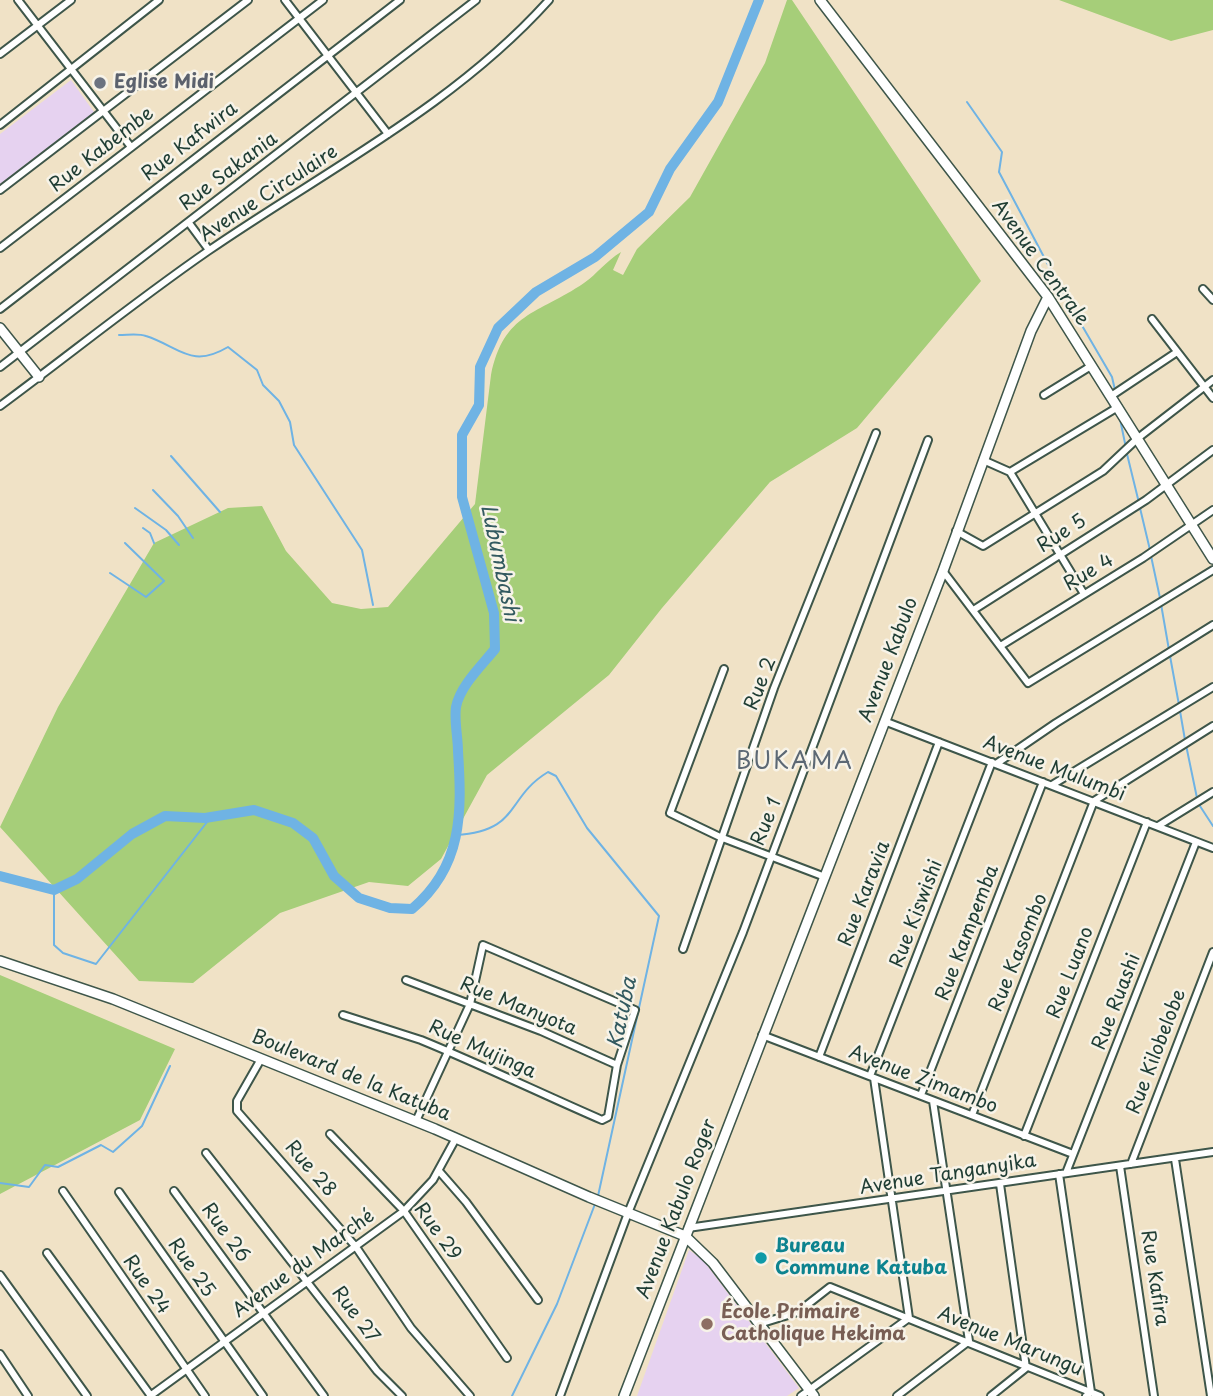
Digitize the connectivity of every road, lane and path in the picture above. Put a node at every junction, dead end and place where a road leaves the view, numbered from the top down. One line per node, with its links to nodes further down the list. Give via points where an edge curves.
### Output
1 (19, 0): 12 (street)
2 (71, 0): 12 (street)
3 (159, 0): 15 (street)
4 (248, 0): 17 (street)
5 (285, 0): 11 (street)
6 (323, 0): 11 (street, Rue Kabembe)
7 (400, 0): 14 (street, Rue Kafwira)
8 (476, 0): 16 (street, Rue Sakania)
9 (549, 0): 19 (street, Avenue Circulaire, via 494,54)
10 (820, 0): 26 (street, Avenue Centrale)
11 (299, 19): 14 (street); 20 (street, Rue Kabembe)
12 (38, 25): 13 (street); 15 (street)
13 (0, 54)
14 (327, 56): 16 (street); 28 (street, Rue Kafwira)
15 (71, 69): 17 (street); 18 (street)
16 (356, 94): 19 (street); 22 (street, Rue Sakania)
17 (104, 111): 20 (street); 21 (street)
18 (0, 125)
19 (388, 134): 24 (street, Avenue Circulaire)
20 (131, 148): 23 (street, Rue Kabembe)
21 (0, 190)
22 (189, 223): 24 (street); 32 (street, Rue Sakania)
23 (0, 248)
24 (209, 250): 35 (street, Avenue Circulaire)
25 (1203, 289): 27 (street)
26 (1048, 298): 33 (street, Avenue Centrale); 47 (street, Avenue Kabulo)
27 (1213, 300)
28 (0, 309)
29 (1152, 318): 31 (street)
30 (0, 328): 32 (street)
31 (1177, 352): 37 (street); 39 (street)
32 (18, 353): 34 (street, Rue Sakania); 35 (street)
33 (1091, 366): 38 (street); 39 (street, Avenue Centrale)
34 (0, 367)
35 (39, 377): 41 (street, Avenue Circulaire)
36 (1213, 380): 37 (street)
37 (1204, 388): 40 (street); 44 (street)
38 (1044, 395)
39 (1111, 396): 42 (street, Avenue Centrale)
40 (1213, 398)
41 (0, 406)
42 (1118, 407): 44 (street, Avenue Centrale); 48 (street)
43 (876, 433): 74 (street, Rue 2)
44 (1138, 438): 49 (street, Avenue Centrale); 51 (street, via 1103,471)
45 (928, 440): 77 (street, Rue 1)
46 (1213, 450): 49 (street, Rue 5)
47 (983, 460): 48 (street); 53 (street, Avenue Kabulo)
48 (1010, 472): 51 (street)
49 (1167, 485): 52 (street, Avenue Centrale); 54 (street, Rue 5)
50 (1213, 510): 52 (street, Rue 4)
51 (1033, 513): 53 (street, via 983,546); 54 (street)
52 (1192, 526): 55 (street, Avenue Centrale); 58 (street, Rue 4)
53 (956, 531): 56 (street, Avenue Kabulo)
54 (1059, 555): 58 (street); 59 (street, Rue 5)
55 (1213, 559)
56 (943, 570): 59 (street); 64 (street, Avenue Kabulo)
57 (1213, 570): 61 (street, via 1028,683)
58 (1084, 594): 61 (street, Rue 4)
59 (975, 609): 61 (street)
60 (1213, 625): 67 (street)
61 (1002, 645)
62 (724, 669): 74 (street, via 670,813)
63 (1213, 687): 69 (street)
64 (884, 721): 66 (street, Avenue Mulumbi); 78 (street, Avenue Kabulo)
65 (1213, 726): 71 (street)
66 (939, 742): 67 (street, Avenue Mulumbi); 87 (street, Rue Karavia)
67 (994, 763): 68 (street, Avenue Mulumbi); 90 (street, Rue Kiswishi)
68 (1044, 782): 69 (street, Avenue Mulumbi); 91 (street, Rue Kampemba)
69 (1052, 786): 71 (street, Avenue Mulumbi)
70 (1213, 792): 73 (street)
71 (1094, 802): 72 (street, Avenue Mulumbi); 93 (street, Rue Kasombo)
72 (1147, 822): 73 (street, Avenue Mulumbi); 96 (street, Rue Luano)
73 (1158, 826): 75 (street, Avenue Mulumbi)
74 (720, 837): 77 (street); 79 (street, Rue 2)
75 (1196, 842): 76 (street, Avenue Mulumbi); 100 (street, Rue Ruashi)
76 (1213, 848)
77 (771, 856): 78 (street); 113 (street, Rue 1)
78 (825, 877): 85 (street, Avenue Kabulo)
79 (682, 949)
80 (1213, 952): 102 (street, Rue Kilobelobe)
81 (0, 961): 88 (street, Boulevard de la Katuba, via 113,999)
82 (406, 980): 83 (street, Rue Manyota)
83 (470, 1004): 86 (street); 89 (street, Rue Manyota); 89 (street, via 483,945 635,1010)
84 (343, 1016): 86 (street, Rue Mujinga)
85 (762, 1035): 87 (street, Avenue Zimambo); 114 (street, Avenue Kabulo Roger)
86 (449, 1052): 89 (street, Rue Mujinga, via 605,1120); 94 (street)
87 (819, 1057): 90 (street, Avenue Zimambo)
88 (261, 1059): 94 (street, Boulevard de la Katuba); 115 (street, Rue 28, via 237,1101 237,1111)
89 (617, 1065)
90 (872, 1077): 91 (street, Avenue Zimambo); 111 (street)
91 (921, 1095): 92 (street, Avenue Zimambo)
92 (933, 1101): 93 (street, Avenue Zimambo); 110 (street)
93 (972, 1115): 96 (street, Avenue Zimambo)
94 (416, 1121): 97 (street, Boulevard de la Katuba)
95 (330, 1134): 112 (street, Rue 29)
96 (1024, 1136): 100 (street, Avenue Zimambo)
97 (456, 1138): 104 (street, Avenue du Marché); 113 (street, Boulevard de la Katuba)
98 (1213, 1152): 101 (street, Avenue Tanganyika)
99 (206, 1153): 118 (street, Rue 27)
100 (1073, 1154): 105 (street, Rue Ruashi)
101 (1175, 1159): 102 (street, Avenue Tanganyika); 145 (street)
102 (1131, 1164): 103 (street, Avenue Tanganyika)
103 (1120, 1166): 105 (street, Avenue Tanganyika); 144 (street, Rue Kafira)
104 (439, 1171): 112 (street, Avenue du Marché); 119 (street)
105 (1062, 1174): 106 (street, Avenue Tanganyika); 130 (street)
106 (1000, 1184): 110 (street, Avenue Tanganyika); 127 (street)
107 (63, 1191): 128 (street, Rue 24)
108 (174, 1191): 120 (street, Rue 26)
109 (119, 1192): 124 (street, Rue 25)
110 (947, 1192): 111 (street, Avenue Tanganyika); 123 (street)
111 (891, 1200): 114 (street, Avenue Tanganyika); 121 (street)
112 (404, 1211): 115 (street, Avenue du Marché); 126 (street, Rue 29)
113 (628, 1213): 114 (street, Boulevard de la Katuba); 139 (street, Rue 1)
114 (687, 1232): 122 (street); 140 (street, Avenue Kabulo Roger)
115 (356, 1247): 118 (street, Avenue du Marché); 138 (street, Rue 28, via 411,1328)
116 (47, 1254): 133 (street)
117 (0, 1275): 132 (street)
118 (309, 1281): 120 (street, Avenue du Marché); 137 (street, Rue 27, via 377,1371)
119 (538, 1300)
120 (264, 1315): 124 (street, Avenue du Marché); 136 (street, Rue 26)
121 (909, 1318): 122 (street, Avenue Marungu, via 830,1287 797,1311); 123 (street, Avenue Marungu); 129 (street)
122 (759, 1324): 129 (street)
123 (970, 1341): 127 (street, Avenue Marungu); 141 (street)
124 (225, 1344): 128 (street, Avenue du Marché); 135 (street, Rue 25)
125 (0, 1354): 131 (street)
126 (507, 1358)
127 (1026, 1368): 130 (street, Avenue Marungu); 142 (street)
128 (187, 1371): 133 (street, Avenue du Marché); 134 (street, Rue 24)
129 (808, 1394)
130 (1089, 1394): 143 (street, Avenue Marungu)
131 (28, 1396)
132 (87, 1396)
133 (150, 1396)
134 (205, 1396)
135 (262, 1396)
136 (324, 1396)
137 (402, 1396)
138 (470, 1396)
139 (559, 1396)
140 (624, 1396)
141 (897, 1396)
142 (991, 1396)
143 (1100, 1396)
144 (1154, 1396)
145 (1211, 1396)

